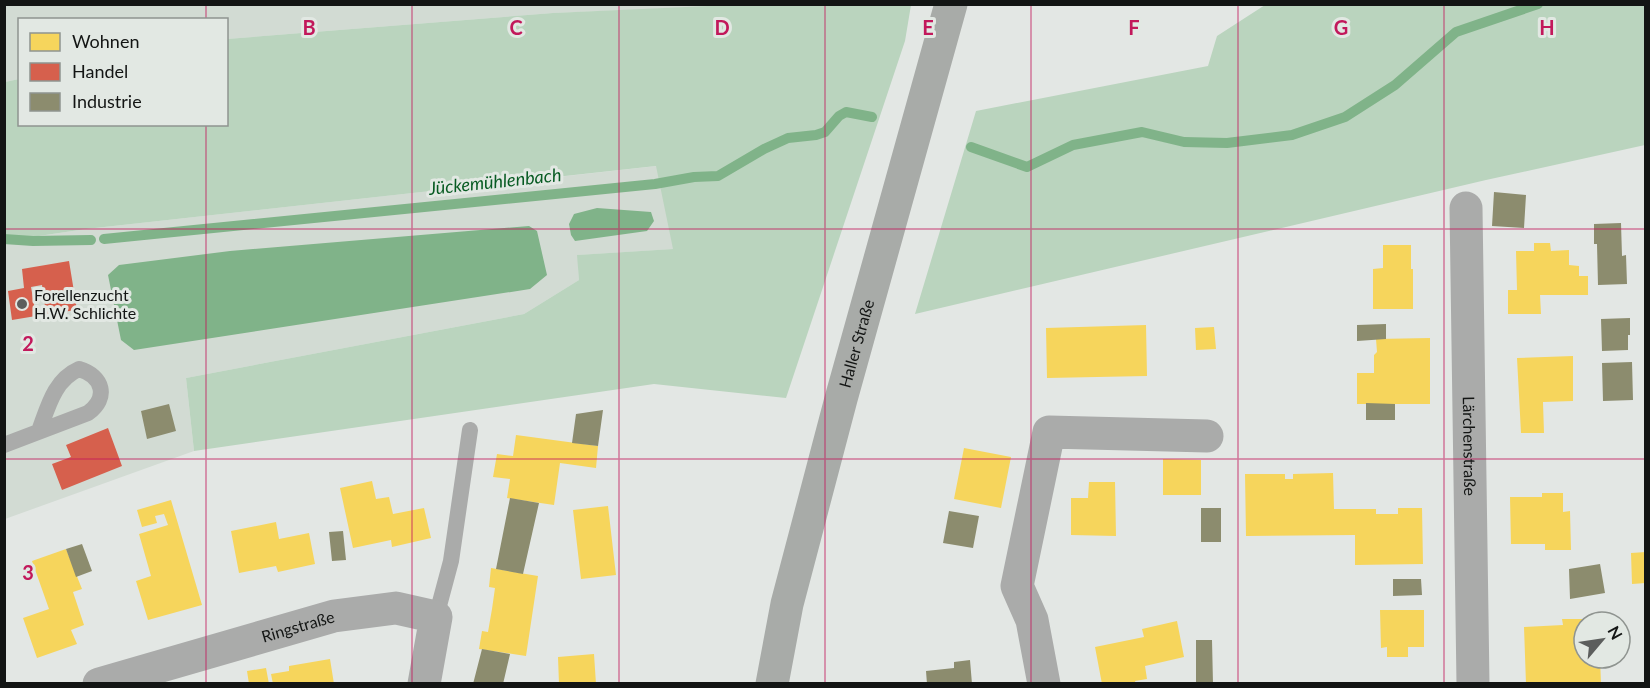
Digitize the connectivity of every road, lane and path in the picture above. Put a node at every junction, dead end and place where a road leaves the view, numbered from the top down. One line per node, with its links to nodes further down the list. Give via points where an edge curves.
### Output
1 (951, 4): 10 (main road, Haller Straße, via 790,592)
2 (1466, 208): 12 (street, Lärchenstraße)
3 (470, 430): 7 (lane, via 451,561)
4 (39, 431): 6 (lane)
5 (1207, 436): 11 (street, via 1049,432 1017,586 1032,620)
6 (4, 445)
7 (436, 617): 8 (street, Ringstraße, via 396,608 334,616); 9 (street)
8 (99, 684)
9 (424, 684)
10 (772, 684)
11 (1044, 684)
12 (1473, 684)

